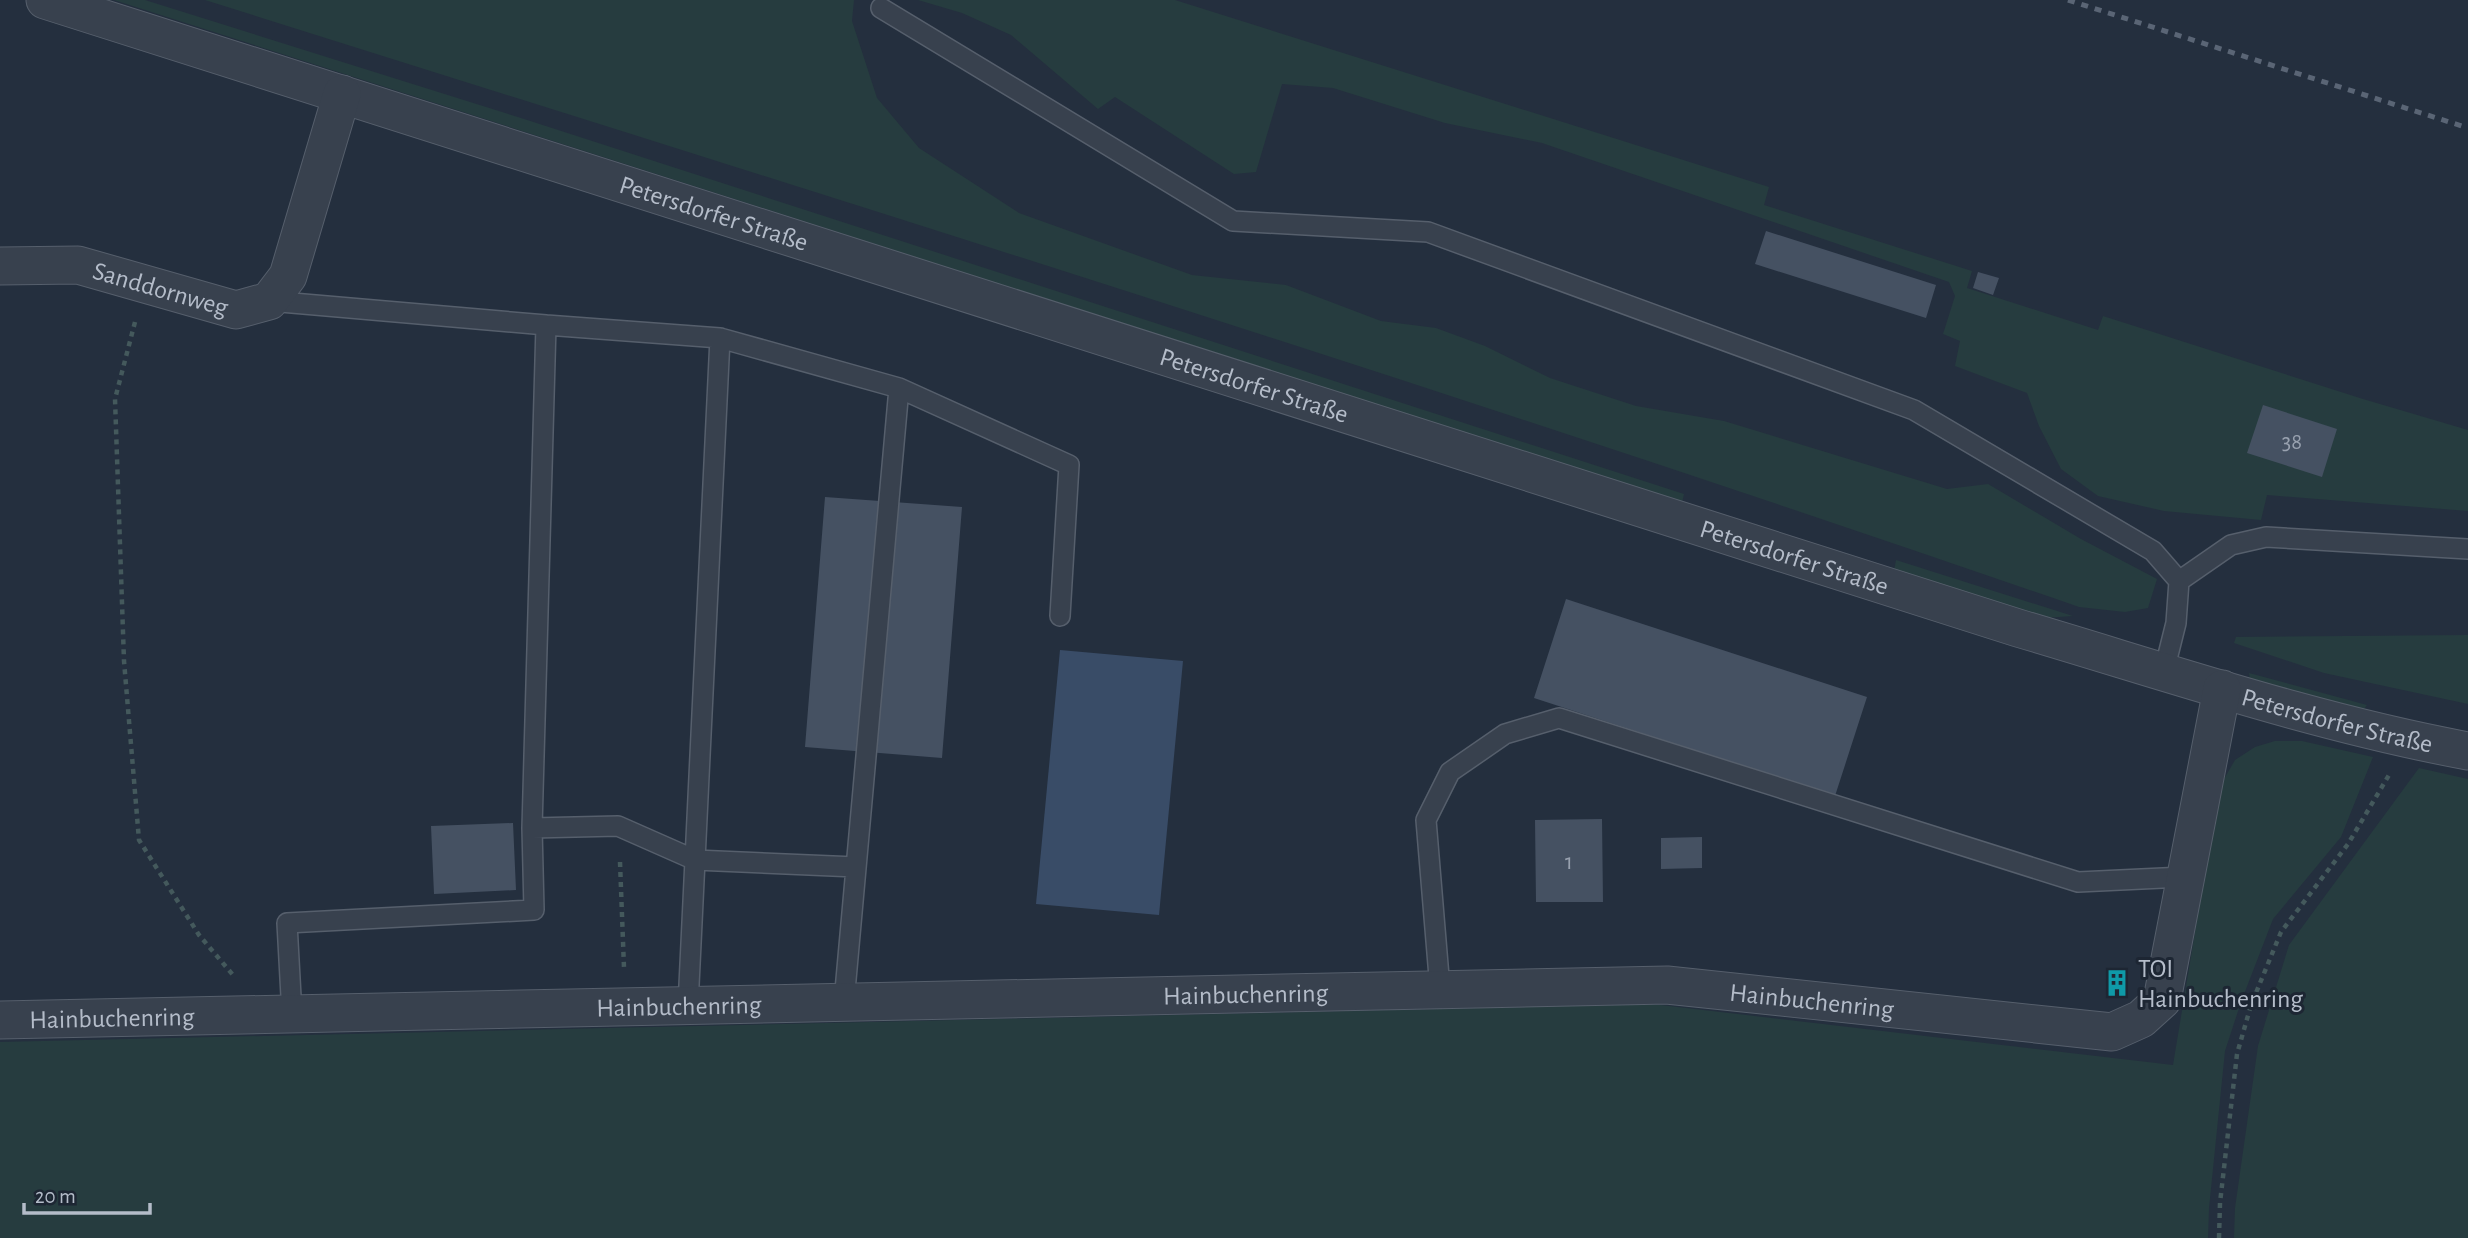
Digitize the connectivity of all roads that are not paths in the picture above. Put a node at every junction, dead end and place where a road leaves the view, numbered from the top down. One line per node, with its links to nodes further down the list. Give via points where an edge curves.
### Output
1 (45, 0): 3 (street, Petersdorfer Straße)
2 (881, 8): 10 (lane, via 1233,221 1428,232 1914,410 2153,551)
3 (342, 94): 5 (street, Sanddornweg, via 288,276); 12 (street, Petersdorfer Straße)
4 (0, 266): 5 (street, Sanddornweg, via 78,265 236,310)
5 (269, 301): 6 (lane)
6 (545, 326): 7 (lane); 15 (lane)
7 (720, 338): 8 (lane); 16 (lane)
8 (899, 388): 11 (lane, via 1069,465); 17 (lane)
9 (2468, 549): 10 (lane, via 2266,537 2231,545)
10 (2179, 581): 12 (lane, via 2176,623)
11 (1060, 616)
12 (2164, 671): 13 (street, Petersdorfer Straße)
13 (2222, 689): 14 (street, Petersdorfer Straße, via 2402,739); 18 (street, Hainbuchenring)
14 (2468, 751)
15 (532, 828): 16 (lane, via 618,826); 22 (lane, via 534,910 287,923)
16 (695, 860): 17 (lane); 21 (lane)
17 (856, 867): 20 (lane)
18 (2184, 877): 19 (street, Hainbuchenring, via 2162,1000 2141,1019 2112,1032 1667,985); 19 (lane, via 2078,882 1559,718 1505,734 1450,772 1426,820)
19 (1440, 989): 20 (street, Hainbuchenring)
20 (844, 1002): 21 (street, Hainbuchenring)
21 (688, 1006): 22 (street, Hainbuchenring)
22 (292, 1015): 23 (street, Hainbuchenring)
23 (0, 1020)

